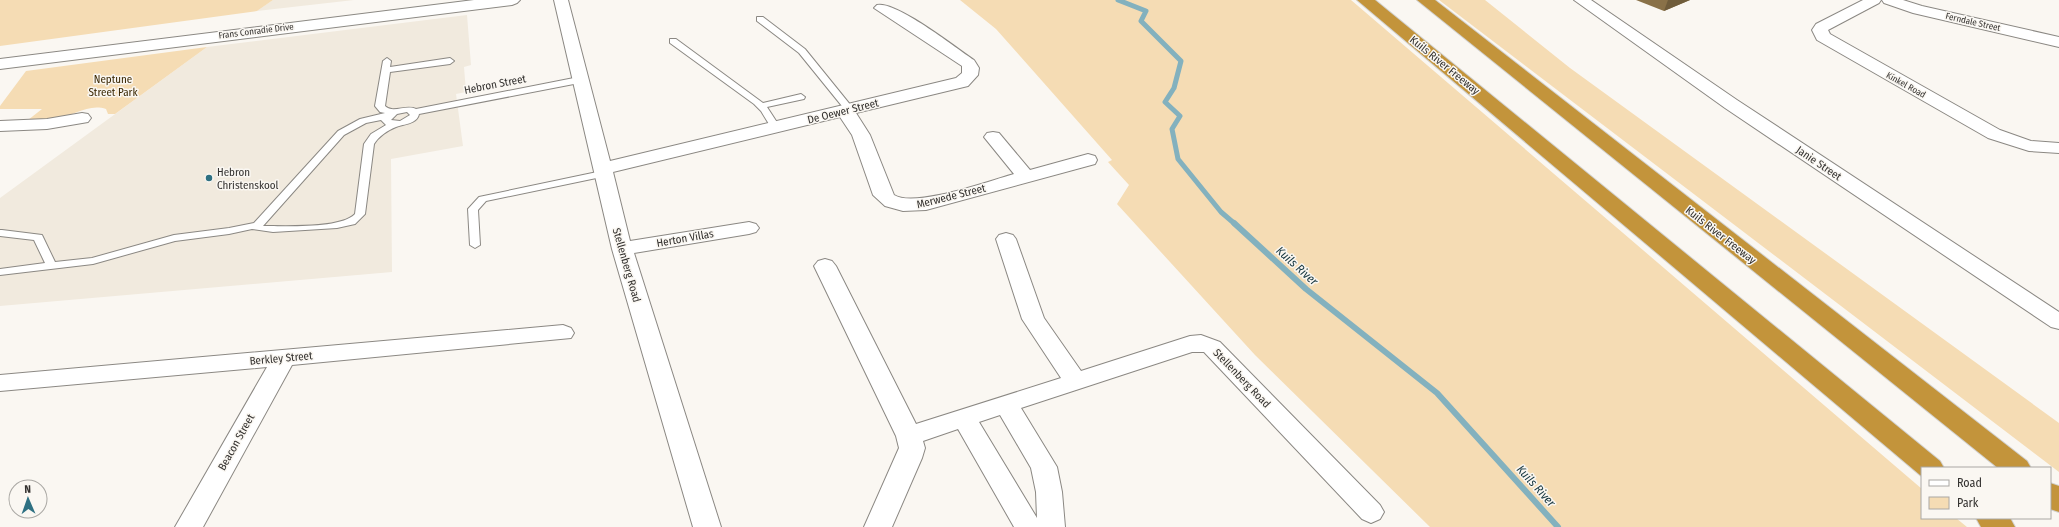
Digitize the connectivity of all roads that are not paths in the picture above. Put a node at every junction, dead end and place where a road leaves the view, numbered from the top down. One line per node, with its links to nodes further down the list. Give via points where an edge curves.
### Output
1 (418, 0): 13 (street, Frans Conradie Drive)
2 (512, 0): 16 (street, Frans Conradie Drive)
3 (561, 0): 18 (street, Stellenberg Road)
4 (1365, 0): 48 (highway, Kuils River Freeway)
5 (1425, 0): 49 (highway, Kuils River Freeway)
6 (1581, 0): 40 (street, Janie Street, via 1738,109)
7 (1874, 0): 27 (street, Kinkel Road, via 1825,24 1820,33 1834,45 1994,134 2030,146)
8 (1889, 0): 12 (street, Ferndale Street, via 1918,10)
9 (882, 8): 21 (street, De Oewer Street, via 897,14 968,63 971,73 962,82)
10 (760, 19): 21 (lane, via 802,51)
11 (674, 40): 20 (lane)
12 (2059, 42)
13 (0, 52)
14 (387, 61): 17 (lane)
15 (450, 61): 17 (lane)
16 (0, 64)
17 (385, 70): 22 (lane, via 380,106)
18 (580, 80): 22 (lane, Hebron Street, via 415,112 407,110); 29 (street, Stellenberg Road)
19 (800, 97): 20 (lane)
20 (761, 106): 25 (lane)
21 (847, 110): 25 (street, De Oewer Street); 30 (street, Merwede Street, via 861,135 881,192 885,199 894,203 911,206 926,204)
22 (392, 117): 31 (lane, Hebron Street, via 363,122 342,133); 31 (lane, via 369,144 360,214 356,219 331,227 261,229)
23 (82, 118): 24 (street, via 47,124)
24 (0, 126)
25 (775, 127): 29 (street, De Oewer Street)
26 (993, 138): 30 (street)
27 (2059, 148)
28 (1088, 160): 30 (street, Merwede Street)
29 (602, 171): 35 (lane, via 483,199 474,209); 36 (street, Stellenberg Road)
30 (1026, 176)
31 (256, 225): 38 (lane, via 174,238 107,258)
32 (749, 228): 36 (street, Herton Villas)
33 (2, 232): 38 (lane, via 38,237)
34 (1006, 239): 43 (street, via 1033,319)
35 (475, 245)
36 (622, 249): 55 (street, Stellenberg Road)
37 (825, 266): 47 (street)
38 (52, 268): 39 (lane)
39 (0, 272)
40 (2059, 322)
41 (562, 333): 42 (street, Berkley Street)
42 (284, 358): 44 (street, Berkley Street); 54 (street, Beacon Street)
43 (1076, 382): 45 (street, Stellenberg Road); 52 (street, Stellenberg Road, via 1190,344 1210,346)
44 (0, 383)
45 (1006, 405): 46 (street, Stellenberg Road); 58 (street, via 1044,467 1049,492)
46 (964, 418): 47 (street, Stellenberg Road); 57 (street)
47 (909, 436): 56 (street, via 912,448 909,458)
48 (1929, 467)
49 (2016, 467)
50 (2051, 495): 51 (highway)
51 (2059, 501)
52 (1370, 512)
53 (1991, 519): 59 (highway)
54 (189, 527)
55 (707, 527)
56 (878, 527)
57 (1028, 527)
58 (1051, 527)
59 (2001, 527)

